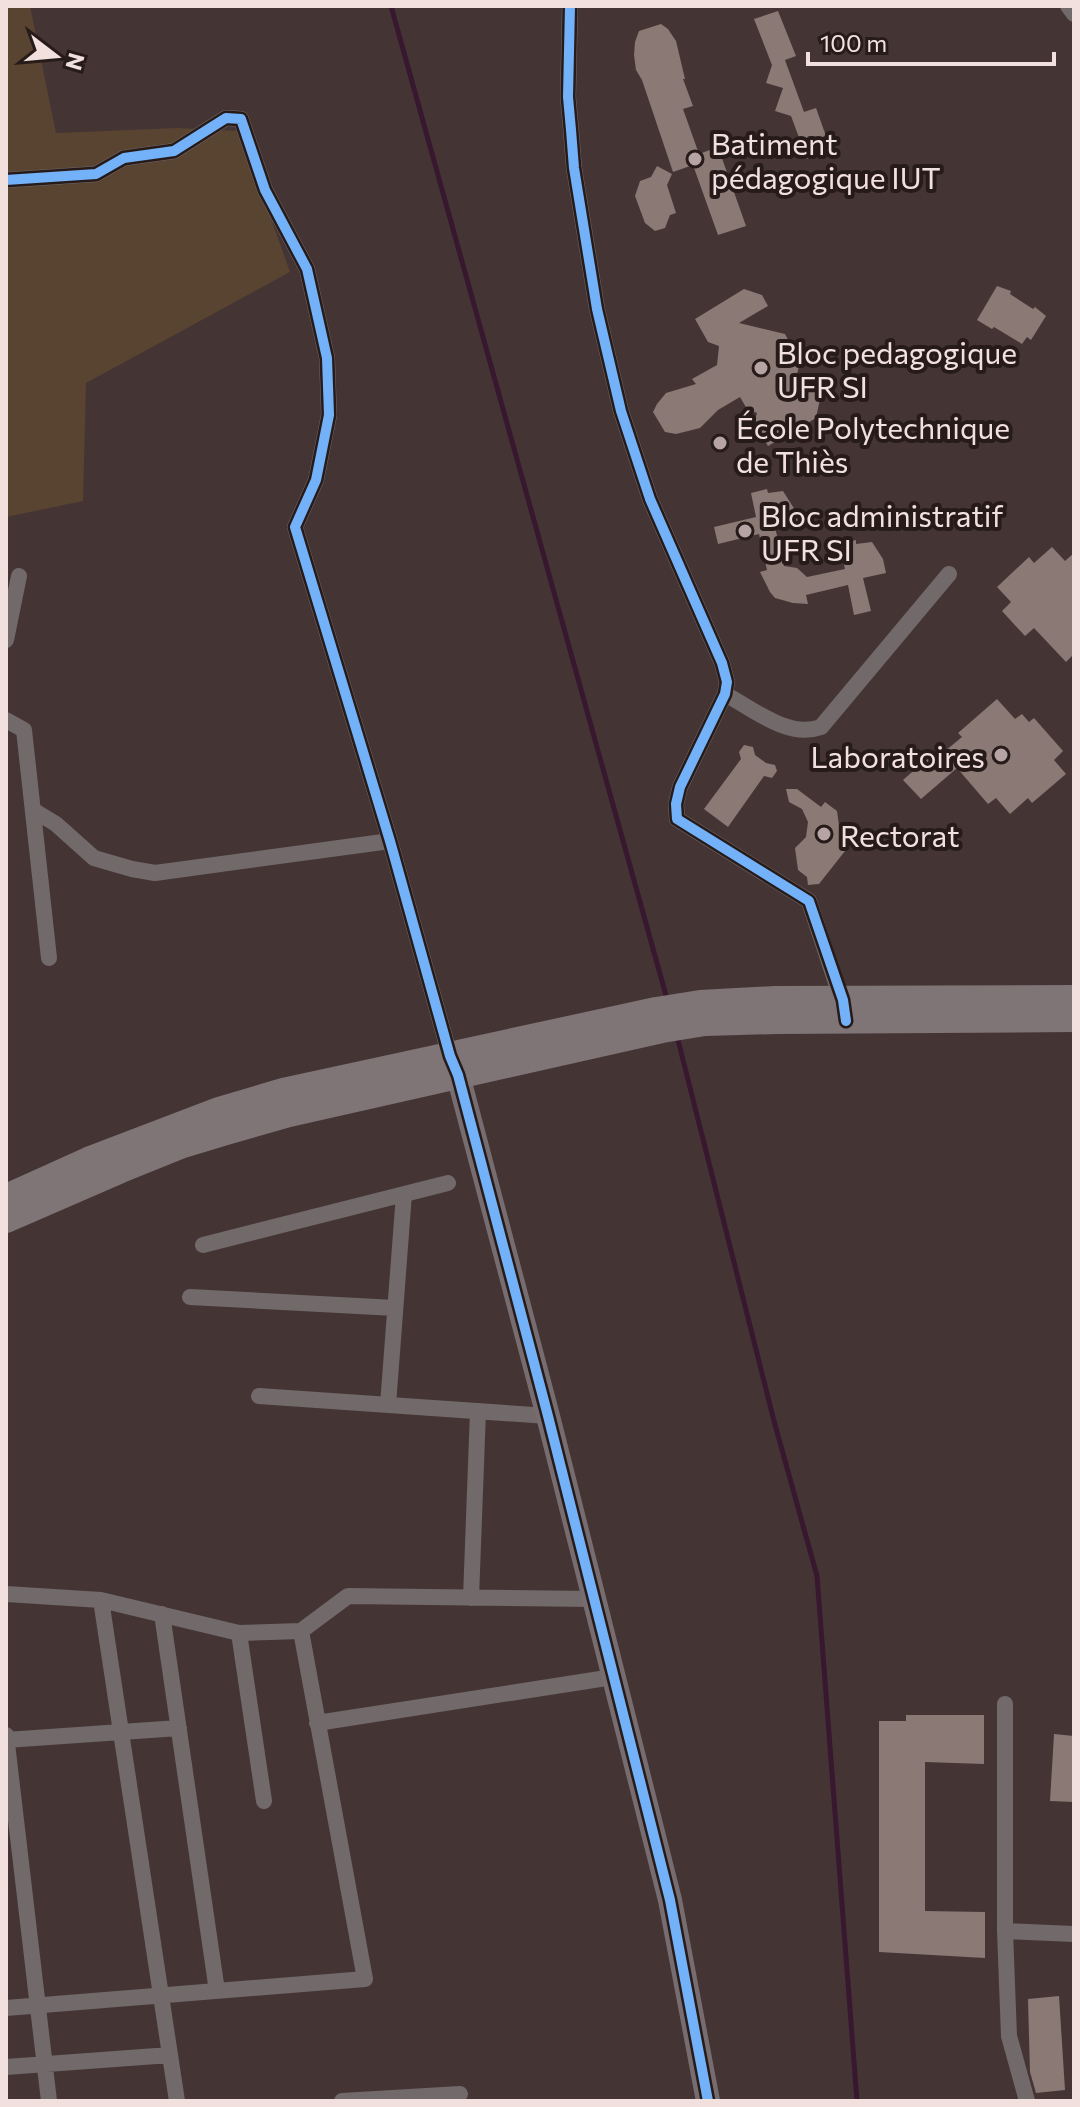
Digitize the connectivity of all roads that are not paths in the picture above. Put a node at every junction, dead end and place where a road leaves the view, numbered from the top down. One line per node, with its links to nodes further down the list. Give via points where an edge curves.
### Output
1 (570, 6): 8 (street, via 568,97 574,168 597,309 650,499 722,663)
2 (1068, 6): 3 (street)
3 (1074, 14)
4 (6, 180): 11 (street, via 96,174 124,158 174,151 226,118 241,119 265,190 307,269 327,358 329,415 316,480 295,527)
5 (949, 574): 8 (street, via 821,727 787,728)
6 (19, 576): 7 (street)
7 (6, 640)
8 (725, 694): 14 (street, via 680,787 677,819 809,901)
9 (6, 720): 10 (street, via 24,730)
10 (33, 810): 11 (street, via 94,858 155,873); 12 (street)
11 (390, 841): 16 (street)
12 (49, 958)
13 (1074, 998): 14 (main road)
14 (844, 1010): 15 (main road); 16 (main road, via 775,999)
15 (1074, 1019)
16 (454, 1066): 19 (main road, via 283,1091 88,1160); 20 (main road, via 183,1145); 27 (street)
17 (448, 1183): 18 (street)
18 (404, 1194): 21 (street); 23 (street)
19 (6, 1197)
20 (6, 1220)
21 (203, 1245)
22 (190, 1297): 23 (street)
23 (395, 1308): 25 (street)
24 (259, 1396): 25 (street)
25 (388, 1405): 26 (street)
26 (478, 1411): 27 (street); 29 (street)
27 (548, 1416): 30 (street)
28 (6, 1594): 31 (street)
29 (471, 1598): 30 (street); 33 (street, via 348,1596)
30 (594, 1599): 35 (street)
31 (101, 1600): 32 (street); 39 (street)
32 (162, 1614): 34 (street); 38 (street)
33 (301, 1631): 34 (street); 37 (street)
34 (239, 1633): 41 (street)
35 (613, 1677): 37 (street); 56 (street, via 670,1900)
36 (1005, 1704): 43 (street)
37 (317, 1723): 45 (street, via 365,1979)
38 (179, 1728): 39 (street); 45 (street)
39 (121, 1732): 40 (street); 46 (street)
40 (6, 1738): 42 (street)
41 (264, 1801)
42 (14, 1866): 47 (street)
43 (1005, 1931): 44 (street); 57 (street, via 1009,2036)
44 (1074, 1934)
45 (217, 1991): 46 (street)
46 (161, 1995): 47 (street); 49 (street)
47 (37, 2005): 48 (street); 50 (street)
48 (6, 2008)
49 (170, 2055): 50 (street); 54 (street)
50 (44, 2064): 51 (street); 53 (street)
51 (6, 2067)
52 (460, 2094): 55 (street)
53 (49, 2101)
54 (177, 2101)
55 (342, 2101)
56 (708, 2101)
57 (1027, 2101)

